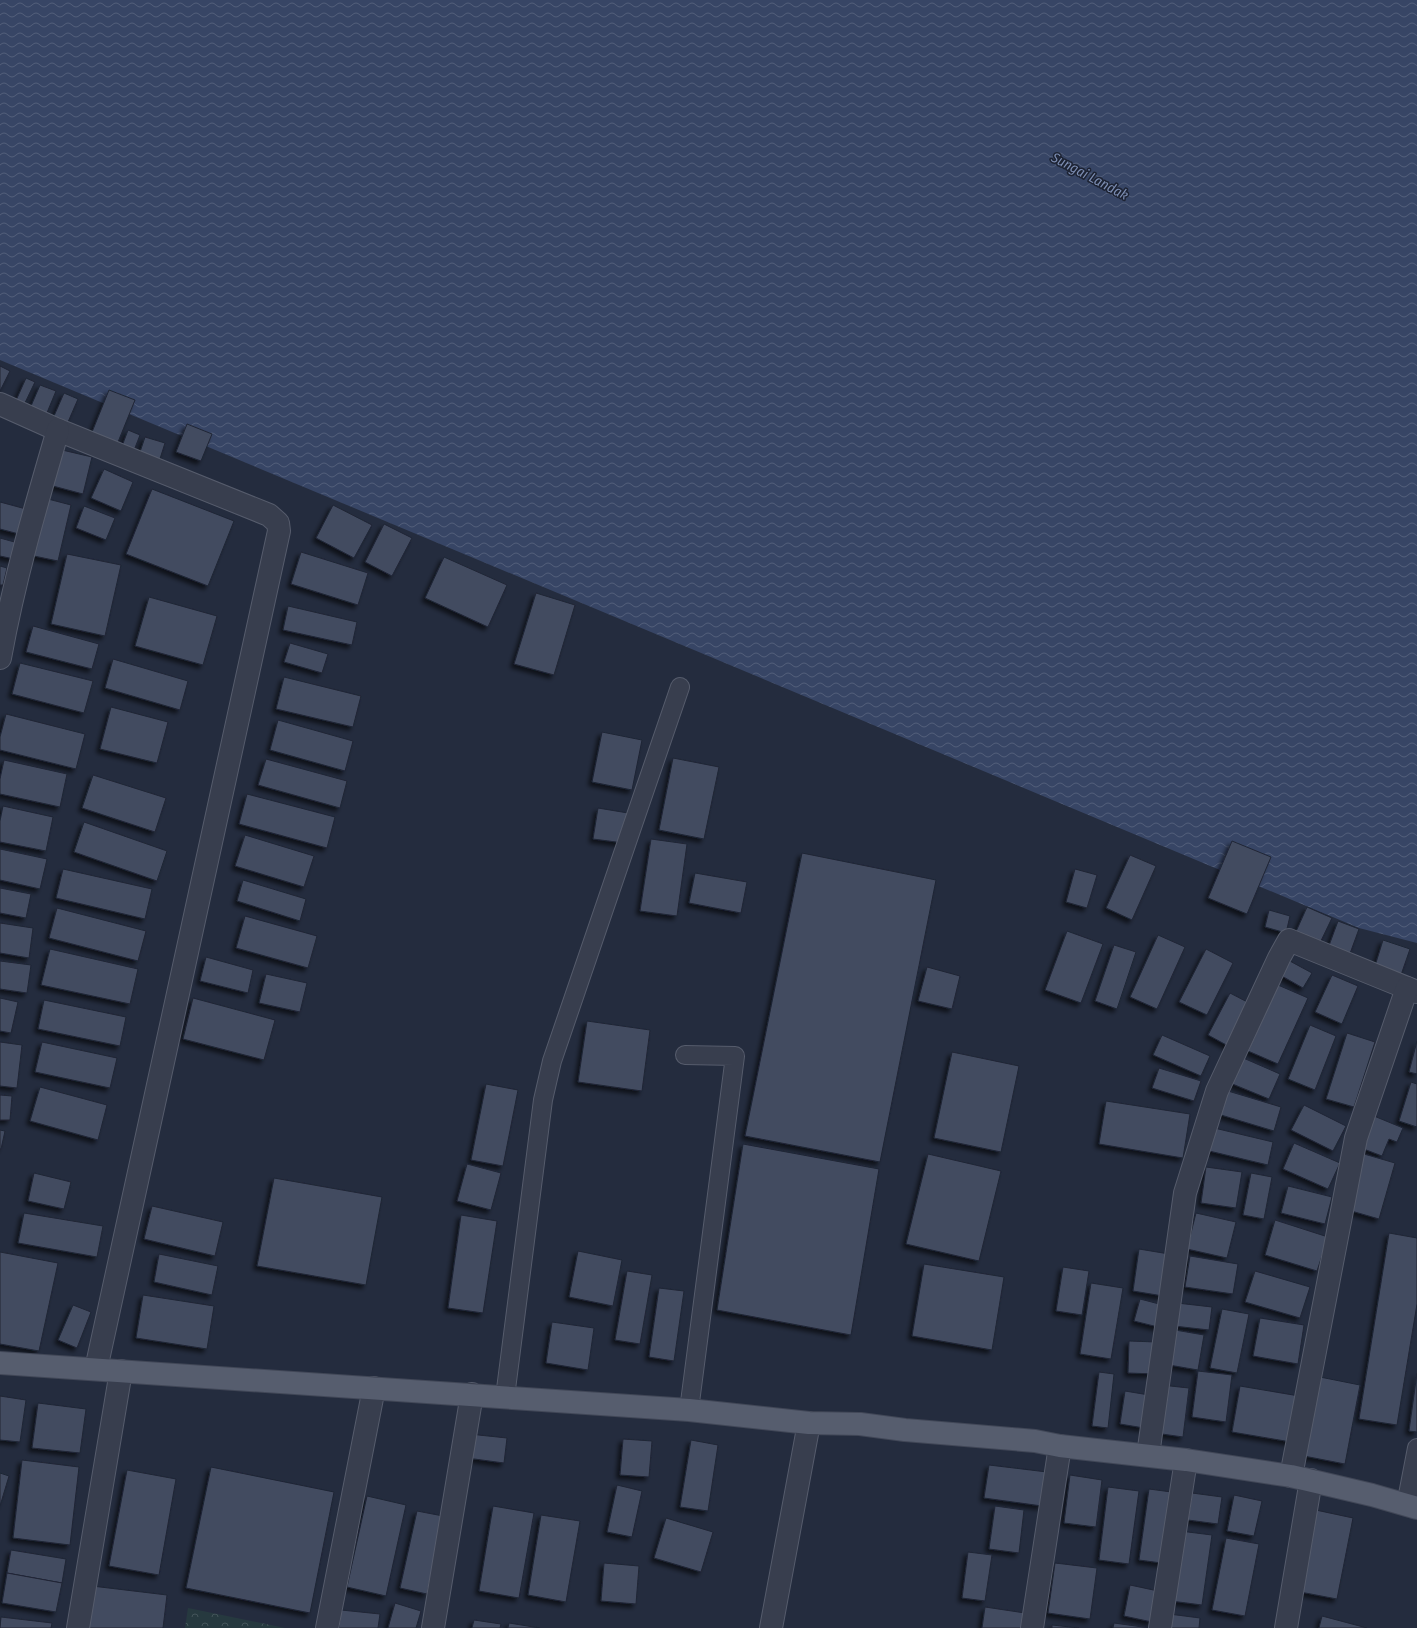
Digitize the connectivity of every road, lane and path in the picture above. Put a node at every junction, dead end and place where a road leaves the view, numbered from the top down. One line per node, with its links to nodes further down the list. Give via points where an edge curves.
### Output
1 (0, 404): 2 (street)
2 (58, 430): 3 (street, via 27,535); 8 (street, via 270,515 278,523 280,531)
3 (0, 658)
4 (680, 687): 12 (lane, via 552,1061 542,1108)
5 (1412, 990): 17 (street, via 1289,940 1217,1090 1185,1193); 19 (street, via 1356,1138)
6 (685, 1055): 13 (lane, via 736,1056)
7 (0, 1363): 8 (main road)
8 (96, 1369): 9 (main road)
9 (121, 1371): 10 (main road); 21 (street)
10 (374, 1388): 11 (main road); 22 (street)
11 (472, 1394): 12 (main road); 23 (street)
12 (505, 1397): 13 (main road)
13 (689, 1410): 14 (main road)
14 (809, 1423): 15 (main road, via 860,1424 1035,1441); 24 (street)
15 (1060, 1446): 17 (main road); 25 (street)
16 (1417, 1448): 20 (lane)
17 (1148, 1455): 18 (main road)
18 (1186, 1460): 19 (main road); 26 (street)
19 (1301, 1478): 20 (main road); 27 (street)
20 (1411, 1507)
21 (78, 1628)
22 (327, 1628)
23 (433, 1628)
24 (771, 1628)
25 (1032, 1628)
26 (1160, 1628)
27 (1286, 1628)

